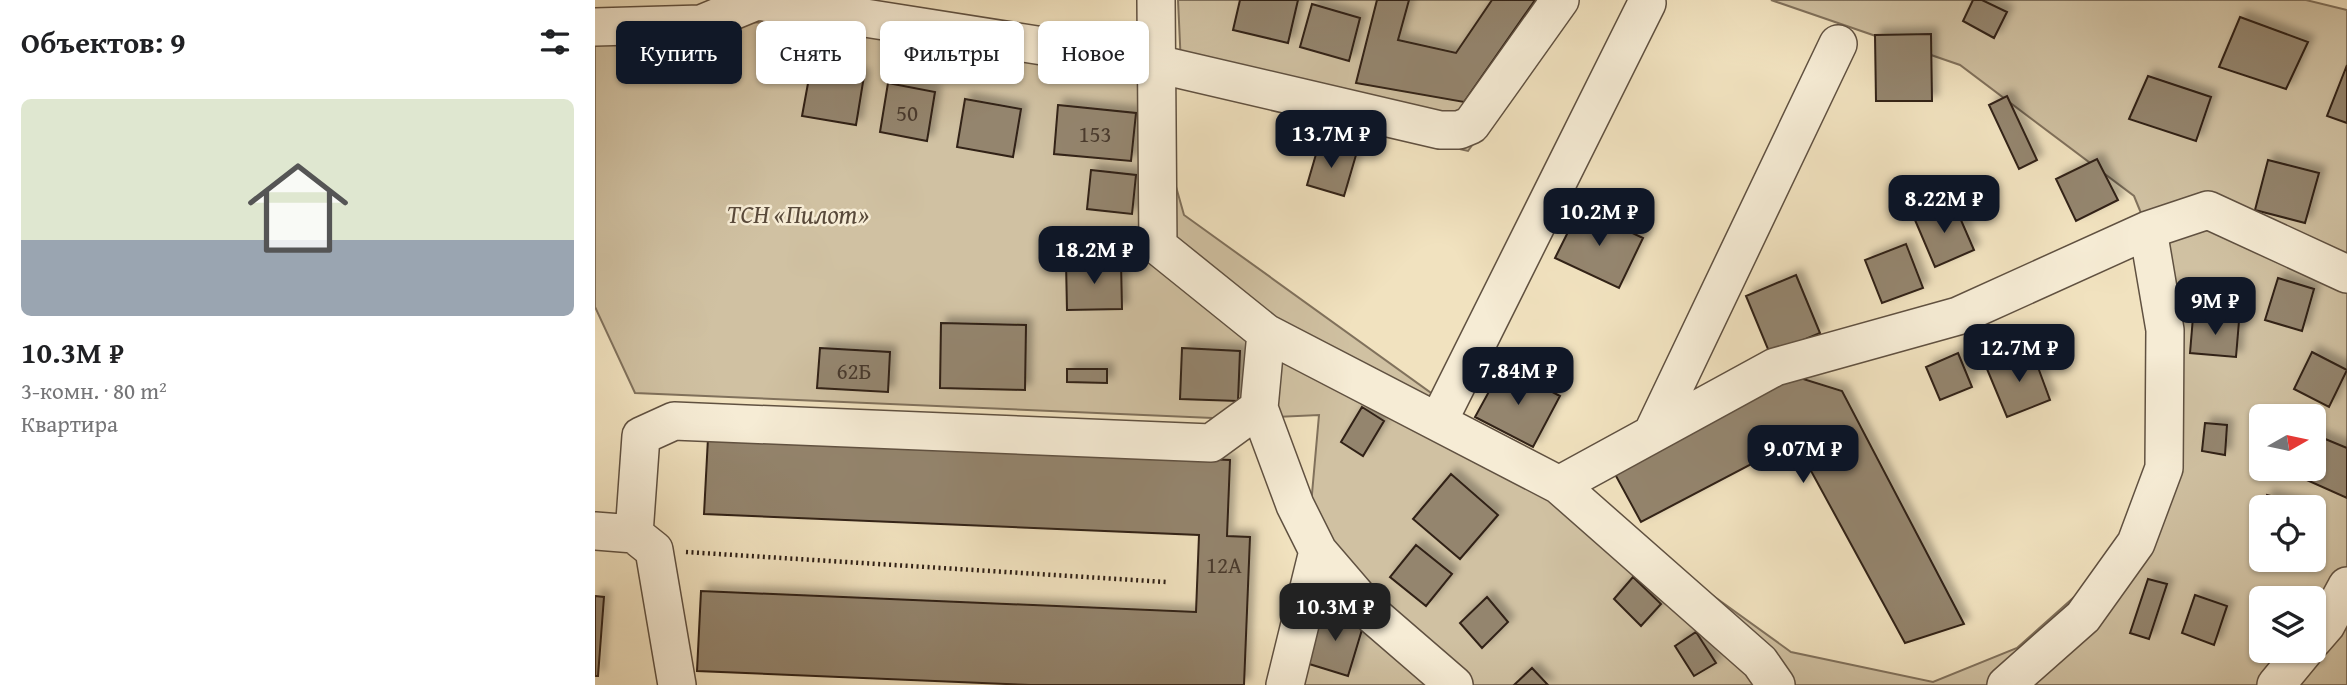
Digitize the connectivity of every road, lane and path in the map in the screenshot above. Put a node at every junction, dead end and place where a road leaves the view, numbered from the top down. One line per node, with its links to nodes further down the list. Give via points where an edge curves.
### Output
1 (1156, 0): 6 (street)
2 (1560, 0): 6 (street, via 1471,125 1459,131)
3 (1647, 4): 11 (street)
4 (595, 27): 6 (street, via 701,24 757,1)
5 (1838, 44): 12 (street)
6 (1157, 64): 9 (street, via 1158,246)
7 (2148, 230): 8 (street, via 2208,210); 12 (street, via 1958,316 1775,367); 25 (street, via 2165,330 2164,468 2136,542 2083,617)
8 (2347, 274)
9 (1266, 333): 10 (street); 11 (street)
10 (1259, 408): 15 (street, via 1210,443 674,422 641,436); 16 (street, via 1295,505)
11 (1438, 422): 13 (street)
12 (1652, 434): 13 (street)
13 (1559, 485): 24 (street, via 1761,662)
14 (595, 531): 15 (street)
15 (644, 542): 17 (path); 21 (street)
16 (1318, 551): 22 (street); 23 (street, via 1373,615)
17 (1166, 582)
18 (2347, 586): 19 (street)
19 (2326, 625)
20 (2294, 663): 26 (street)
21 (677, 685)
22 (1285, 685)
23 (1454, 685)
24 (1777, 685)
25 (2006, 685)
26 (2276, 685)

